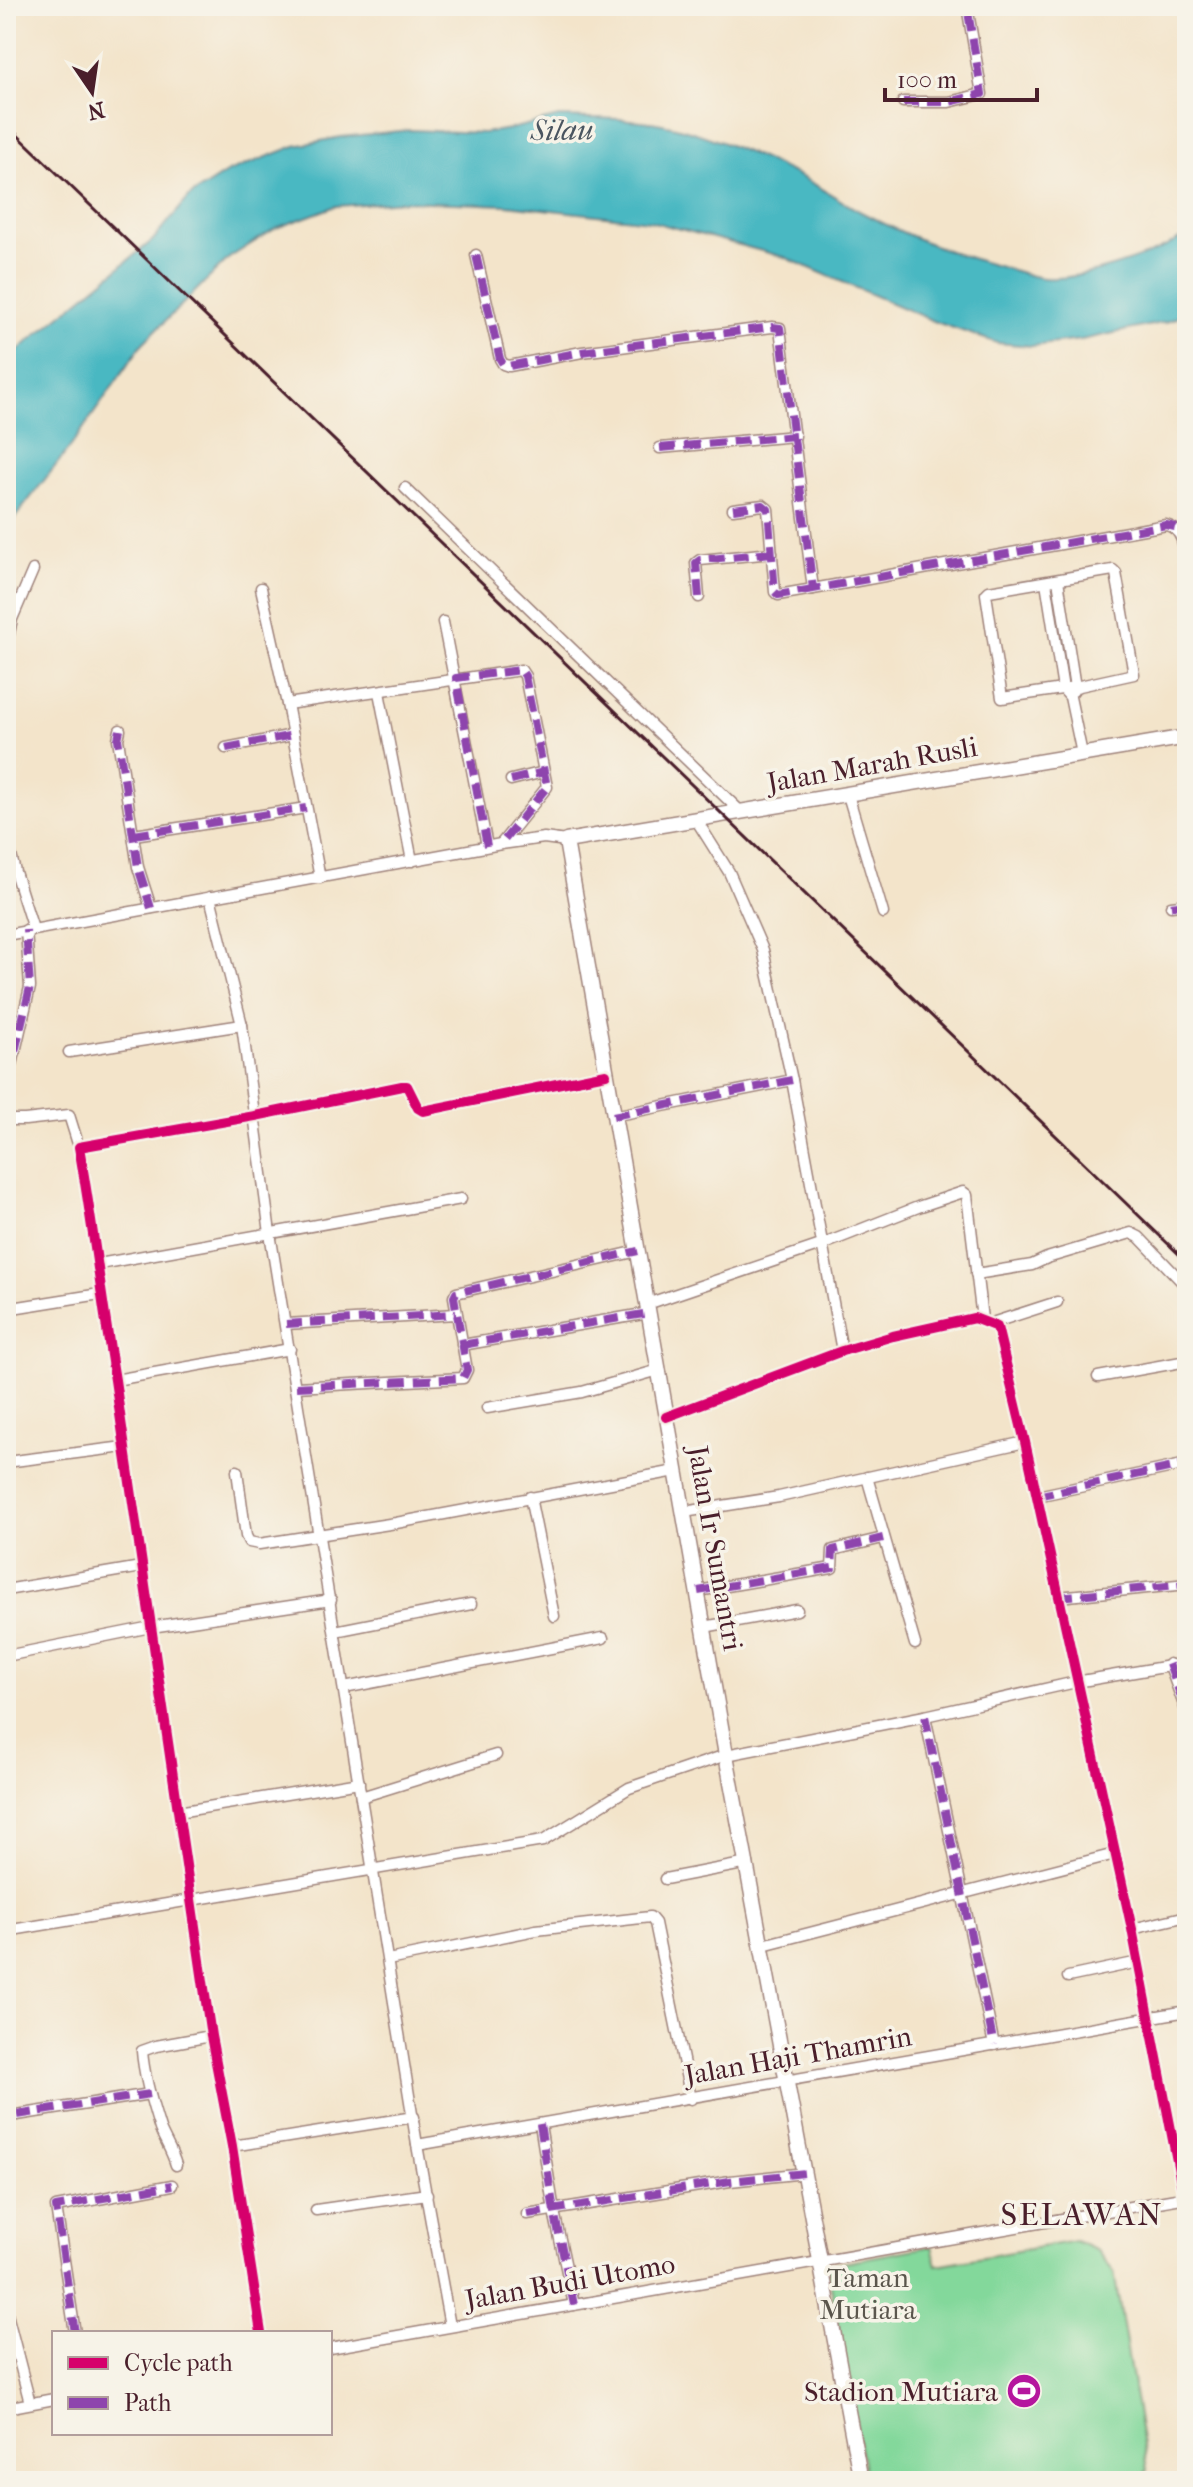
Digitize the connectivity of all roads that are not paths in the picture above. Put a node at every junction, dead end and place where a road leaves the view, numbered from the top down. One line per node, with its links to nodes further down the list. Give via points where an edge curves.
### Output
1 (967, 6): 2 (street, via 982,94 949,102)
2 (903, 102)
3 (476, 255): 4 (street, via 500,359 509,366 780,328)
4 (795, 436): 5 (street); 14 (street)
5 (660, 448)
6 (405, 488): 31 (street)
7 (733, 509): 8 (street, via 768,509)
8 (772, 553): 14 (street, via 778,595); 15 (street, via 700,560)
9 (33, 570): 17 (street)
10 (1187, 573): 14 (street, via 1181,533 1166,525)
11 (1058, 580): 12 (street); 19 (street); 19 (street, via 1115,571 1135,671)
12 (1046, 582): 19 (street); 19 (street, via 985,596 1002,698)
13 (261, 588): 21 (street)
14 (813, 589)
15 (699, 597)
16 (443, 622): 18 (street)
17 (6, 648)
18 (456, 678): 20 (street); 27 (street, via 524,672); 37 (street)
19 (1069, 691): 26 (street)
20 (379, 692): 21 (street); 38 (street)
21 (287, 704): 23 (street)
22 (120, 730): 34 (street)
23 (293, 735): 25 (street); 30 (street)
24 (1187, 737): 26 (main road, Jalan Marah Rusli)
25 (226, 748)
26 (1082, 754): 29 (main road, Jalan Marah Rusli)
27 (544, 772): 28 (street); 36 (street, via 546,792)
28 (511, 780)
29 (848, 795): 31 (main road, Jalan Marah Rusli); 44 (street)
30 (306, 808): 34 (street); 39 (street)
31 (742, 813): 32 (main road, Jalan Marah Rusli)
32 (697, 821): 35 (main road, Jalan Marah Rusli); 51 (street, via 729,872 763,950)
33 (6, 834): 45 (street)
34 (134, 835): 43 (street)
35 (566, 841): 36 (street, via 544,838); 50 (main road, Jalan Ir Sumantri)
36 (501, 844): 37 (street)
37 (487, 846): 38 (street)
38 (412, 861): 39 (street)
39 (320, 878): 40 (street)
40 (210, 897): 43 (street); 47 (street)
41 (1187, 904): 42 (street)
42 (1171, 906)
43 (151, 908): 45 (street)
44 (883, 913)
45 (29, 930): 46 (street); 49 (street, via 30,987)
46 (6, 935)
47 (242, 1025): 48 (street); 52 (street)
48 (69, 1052)
49 (6, 1073)
50 (606, 1074): 52 (street, via 423,1111 405,1085); 53 (main road, Jalan Ir Sumantri)
51 (792, 1080): 53 (street); 58 (street)
52 (255, 1116): 55 (street); 57 (street)
53 (613, 1116): 59 (main road, Jalan Ir Sumantri)
54 (6, 1120): 55 (street, via 69,1115)
55 (79, 1147): 60 (street)
56 (461, 1199): 57 (street)
57 (270, 1233): 60 (street); 69 (street)
58 (824, 1244): 61 (street, via 963,1192); 66 (street); 72 (street)
59 (638, 1251): 66 (main road, Jalan Ir Sumantri); 67 (street, via 456,1293)
60 (99, 1264): 63 (street)
61 (976, 1274): 62 (street, via 1032,1265 1131,1233); 68 (street)
62 (1187, 1287)
63 (100, 1294): 65 (street); 76 (street)
64 (1057, 1302): 68 (street)
65 (6, 1309)
66 (648, 1309): 70 (street); 74 (main road, Jalan Ir Sumantri)
67 (456, 1314): 69 (street); 70 (street)
68 (987, 1321): 72 (street, via 964,1319); 80 (street, via 1000,1336)
69 (286, 1324): 71 (street)
70 (462, 1345): 77 (street, via 467,1370 463,1378)
71 (290, 1349): 76 (street); 77 (street)
72 (842, 1351): 79 (street)
73 (1187, 1361): 75 (street)
74 (659, 1370): 78 (street, via 582,1392); 79 (main road, Jalan Ir Sumantri)
75 (1098, 1377)
76 (115, 1380): 81 (street)
77 (296, 1387): 90 (street)
78 (487, 1408)
79 (666, 1417): 85 (main road, Jalan Ir Sumantri)
80 (1025, 1442): 86 (street); 87 (street)
81 (124, 1447): 82 (street); 92 (street)
82 (6, 1462)
83 (1187, 1464): 87 (street)
84 (237, 1471): 90 (street, via 249,1542)
85 (676, 1471): 88 (street); 89 (main road, Jalan Ir Sumantri)
86 (867, 1477): 89 (street); 91 (street)
87 (1037, 1496): 96 (street)
88 (530, 1497): 90 (street); 100 (street)
89 (684, 1512): 95 (main road, Jalan Ir Sumantri)
90 (320, 1536): 97 (street)
91 (883, 1538): 95 (street, via 833,1550 832,1568); 105 (street)
92 (141, 1567): 94 (street); 101 (street)
93 (1187, 1584): 96 (street)
94 (6, 1590)
95 (698, 1591): 102 (main road, Jalan Ir Sumantri)
96 (1058, 1597): 109 (street)
97 (331, 1600): 101 (street); 103 (street)
98 (471, 1604): 103 (street)
99 (797, 1610): 102 (street)
100 (554, 1616)
101 (151, 1627): 106 (street); 117 (street)
102 (704, 1627): 114 (main road, Jalan Ir Sumantri)
103 (335, 1631): 110 (street)
104 (603, 1638): 110 (street)
105 (915, 1644)
106 (6, 1656)
107 (1187, 1663): 108 (street)
108 (1169, 1664): 109 (street); 111 (street)
109 (1076, 1682): 112 (street); 118 (street)
110 (344, 1688): 115 (street)
111 (1187, 1713)
112 (925, 1716): 114 (street); 122 (street)
113 (496, 1755): 116 (street)
114 (726, 1755): 119 (main road, Jalan Ir Sumantri); 120 (street, via 636,1784 543,1841)
115 (359, 1782): 116 (street); 117 (street)
116 (361, 1797): 120 (street)
117 (178, 1812): 123 (street)
118 (1115, 1854): 122 (street); 125 (street)
119 (748, 1863): 121 (street); 127 (main road, Jalan Ir Sumantri)
120 (372, 1868): 123 (street); 128 (street)
121 (665, 1879)
122 (964, 1892): 127 (street); 134 (street)
123 (192, 1900): 126 (street); 133 (street)
124 (1187, 1916): 125 (street)
125 (1132, 1929): 129 (street)
126 (6, 1931)
127 (763, 1945): 135 (main road, Jalan Ir Sumantri)
128 (388, 1960): 137 (street, via 536,1930 650,1917); 139 (street)
129 (1139, 1962): 130 (street); 132 (street)
130 (1068, 1977)
131 (1187, 2011): 132 (street, Jalan Haji Thamrin)
132 (1150, 2017): 134 (street, Jalan Haji Thamrin); 147 (street)
133 (211, 2036): 136 (street, via 144,2049); 142 (street)
134 (994, 2045): 135 (street, Jalan Haji Thamrin)
135 (788, 2082): 137 (street, Jalan Haji Thamrin); 144 (main road, Jalan Ir Sumantri)
136 (150, 2094): 138 (street); 143 (street)
137 (691, 2099): 140 (street, Jalan Haji Thamrin)
138 (17, 2115)
139 (414, 2117): 141 (street); 142 (street)
140 (540, 2124): 141 (street, Jalan Haji Thamrin); 149 (street)
141 (417, 2145): 146 (street)
142 (232, 2146): 156 (street)
143 (176, 2165)
144 (805, 2173): 149 (street); 151 (main road, Jalan Ir Sumantri)
145 (172, 2185): 155 (street, via 55,2209)
146 (427, 2194): 148 (street); 154 (street)
147 (1185, 2197): 151 (street, Jalan Budi Utomo)
148 (316, 2210)
149 (554, 2211): 150 (street); 152 (street)
150 (527, 2214)
151 (819, 2263): 152 (street, Jalan Budi Utomo); 161 (main road, Jalan Ir Sumantri)
152 (574, 2305): 154 (street, Jalan Budi Utomo)
153 (6, 2310): 159 (street)
154 (450, 2326): 157 (street, Jalan Budi Utomo)
155 (75, 2331)
156 (261, 2331)
157 (332, 2348)
158 (52, 2399): 159 (street)
159 (30, 2403): 160 (street)
160 (6, 2408)
161 (861, 2481)

